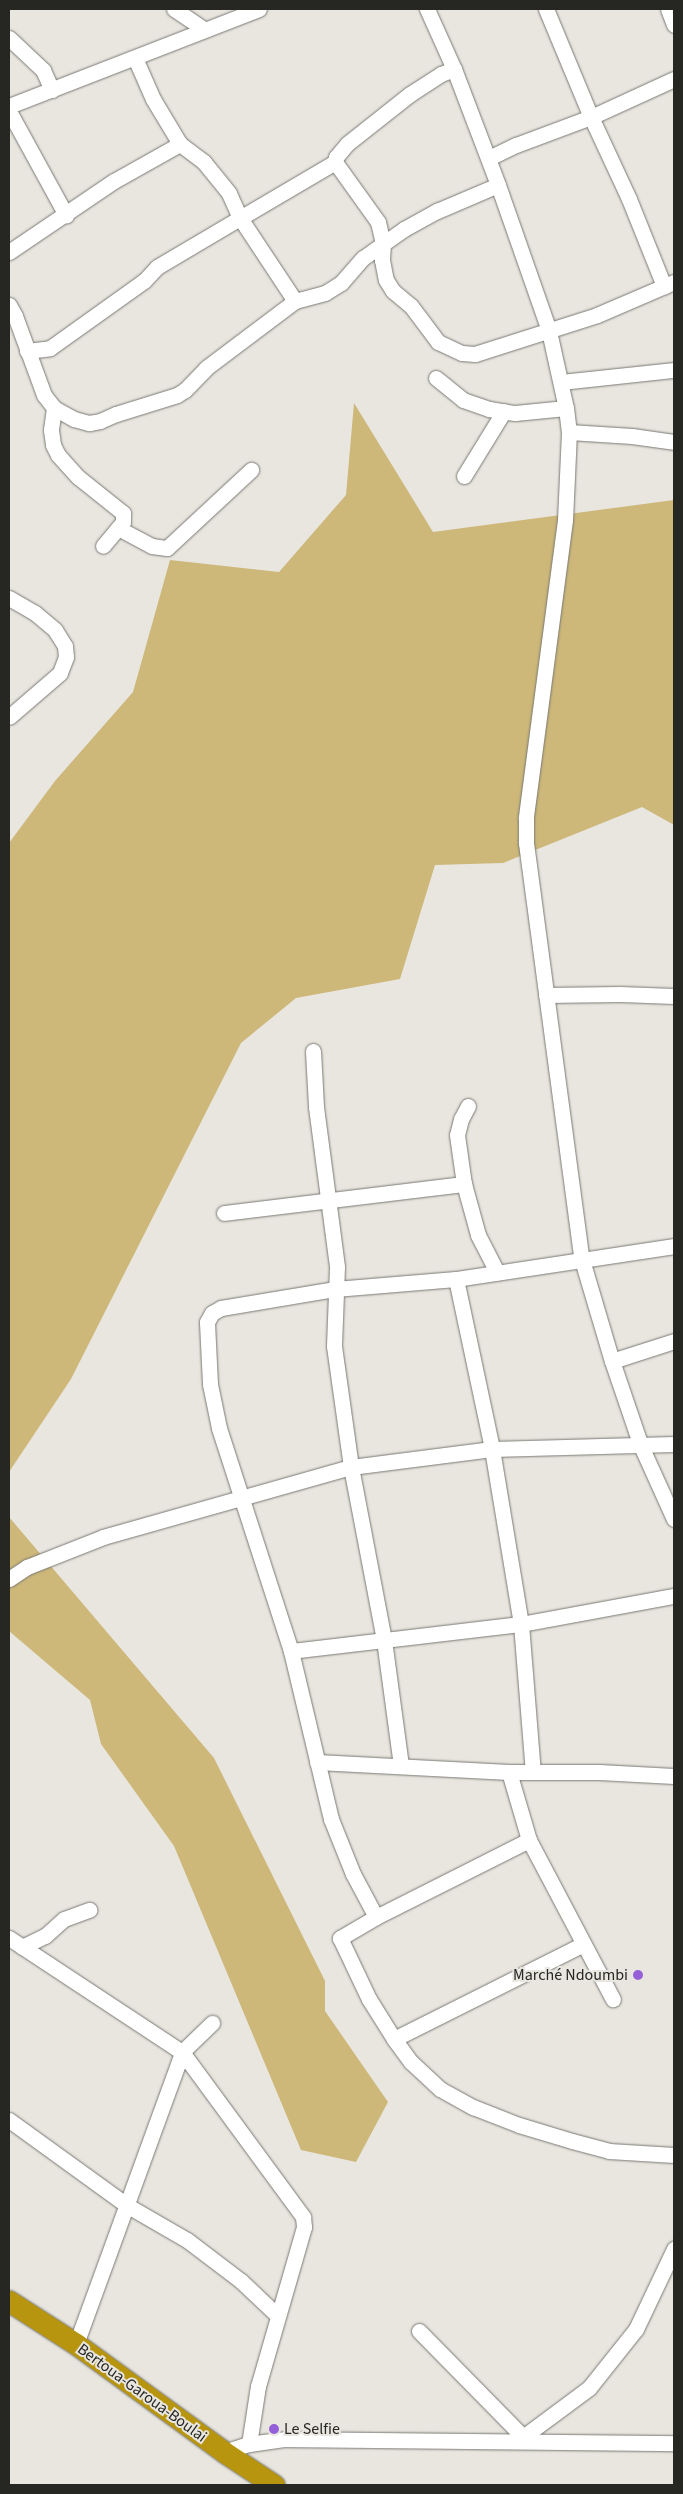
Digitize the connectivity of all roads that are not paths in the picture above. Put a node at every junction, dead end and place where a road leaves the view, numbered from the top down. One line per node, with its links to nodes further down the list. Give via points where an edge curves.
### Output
1 (174, 9): 7 (street)
2 (259, 9): 7 (street)
3 (427, 9): 10 (street)
4 (546, 9): 15 (street)
5 (668, 9): 6 (street)
6 (674, 25)
7 (205, 30): 9 (street)
8 (9, 38): 12 (street, via 43,70)
9 (135, 58): 12 (street); 16 (street, via 153,100)
10 (454, 69): 17 (street); 18 (street, via 410,94 347,144 336,157)
11 (674, 79): 15 (street)
12 (52, 90): 13 (street)
13 (9, 106)
14 (9, 111): 20 (street)
15 (591, 117): 17 (street); 24 (street)
16 (180, 144): 20 (street, via 114,181); 21 (street, via 204,162 229,192)
17 (489, 158): 19 (street)
18 (336, 162): 21 (street); 22 (street, via 378,222)
19 (498, 185): 22 (street, via 437,211); 27 (street)
20 (66, 215): 23 (street)
21 (240, 218): 25 (street); 28 (street, via 157,267 144,281 50,348)
22 (383, 244): 25 (street, via 363,258 333,289); 27 (street, via 386,280 438,342 449,348 475,354)
23 (9, 252)
24 (669, 284): 27 (street, via 597,315)
25 (295, 300): 32 (street, via 206,368 177,395 89,423)
26 (9, 305): 28 (street)
27 (549, 331): 31 (street)
28 (28, 350): 32 (street, via 44,395)
29 (674, 370): 31 (street)
30 (436, 378): 34 (street, via 463,400)
31 (561, 382): 33 (street)
32 (54, 408): 39 (street, via 50,430 52,444 69,468 121,510 124,518)
33 (566, 408): 34 (street, via 515,413); 35 (street)
34 (504, 411): 38 (street)
35 (569, 432): 36 (street); 43 (street, via 565,520 526,818 526,843)
36 (674, 442)
37 (251, 470): 39 (street, via 167,548 152,546)
38 (464, 476)
39 (118, 528): 40 (street)
40 (104, 546)
41 (9, 598): 42 (street, via 35,613 55,630 65,646 66,657 60,673)
42 (9, 717)
43 (546, 995): 44 (street); 51 (street)
44 (674, 996)
45 (313, 1051): 48 (street, via 316,1107)
46 (468, 1106): 47 (street, via 457,1135)
47 (464, 1184): 48 (street); 52 (street, via 478,1235)
48 (330, 1201): 49 (street); 54 (street)
49 (224, 1213)
50 (674, 1246): 51 (street)
51 (582, 1260): 52 (street); 56 (street)
52 (497, 1272): 53 (street)
53 (456, 1279): 54 (street); 59 (street)
54 (336, 1289): 60 (street, via 334,1346); 61 (street, via 221,1308 212,1313 207,1322 210,1384 218,1428)
55 (674, 1341): 56 (street)
56 (612, 1361): 58 (street)
57 (674, 1444): 58 (street)
58 (642, 1446): 59 (street); 62 (street)
59 (492, 1449): 60 (street); 65 (street)
60 (351, 1467): 61 (street); 66 (street)
61 (240, 1496): 63 (street, via 103,1537 28,1567); 67 (street)
62 (674, 1519)
63 (9, 1579)
64 (674, 1596): 65 (street)
65 (521, 1624): 66 (street); 71 (street)
66 (384, 1640): 67 (street); 69 (street)
67 (290, 1651): 68 (street)
68 (317, 1762): 69 (street); 75 (street, via 331,1819 353,1874)
69 (401, 1765): 70 (street)
70 (508, 1772): 71 (street); 73 (street)
71 (533, 1772): 72 (street)
72 (674, 1776)
73 (529, 1840): 75 (street); 77 (street)
74 (88, 1910): 78 (street, via 64,1919 45,1936)
75 (376, 1917): 81 (street, via 340,1938 369,1999)
76 (9, 1938): 78 (street)
77 (584, 1944): 79 (street); 81 (street)
78 (22, 1947): 82 (street)
79 (613, 1999)
80 (212, 2023): 82 (street)
81 (394, 2039): 84 (street, via 411,2062 440,2089 473,2107 519,2125 610,2150)
82 (182, 2052): 85 (street); 88 (street, via 303,2217 304,2227)
83 (9, 2120): 85 (street)
84 (674, 2155)
85 (128, 2206): 88 (street, via 187,2240 241,2281); 90 (street)
86 (674, 2249): 91 (street, via 636,2330 590,2388)
87 (9, 2301): 90 (highway, Bertoua-Garoua-Boulai)
88 (277, 2315): 93 (street, via 258,2386)
89 (419, 2331): 91 (street)
90 (76, 2344): 94 (highway, Bertoua-Garoua-Boulai)
91 (524, 2439): 92 (street); 93 (street, via 286,2439)
92 (674, 2443)
93 (248, 2444): 94 (street)
94 (224, 2452): 95 (highway, Bertoua-Garoua-Boulai)
95 (274, 2485)

